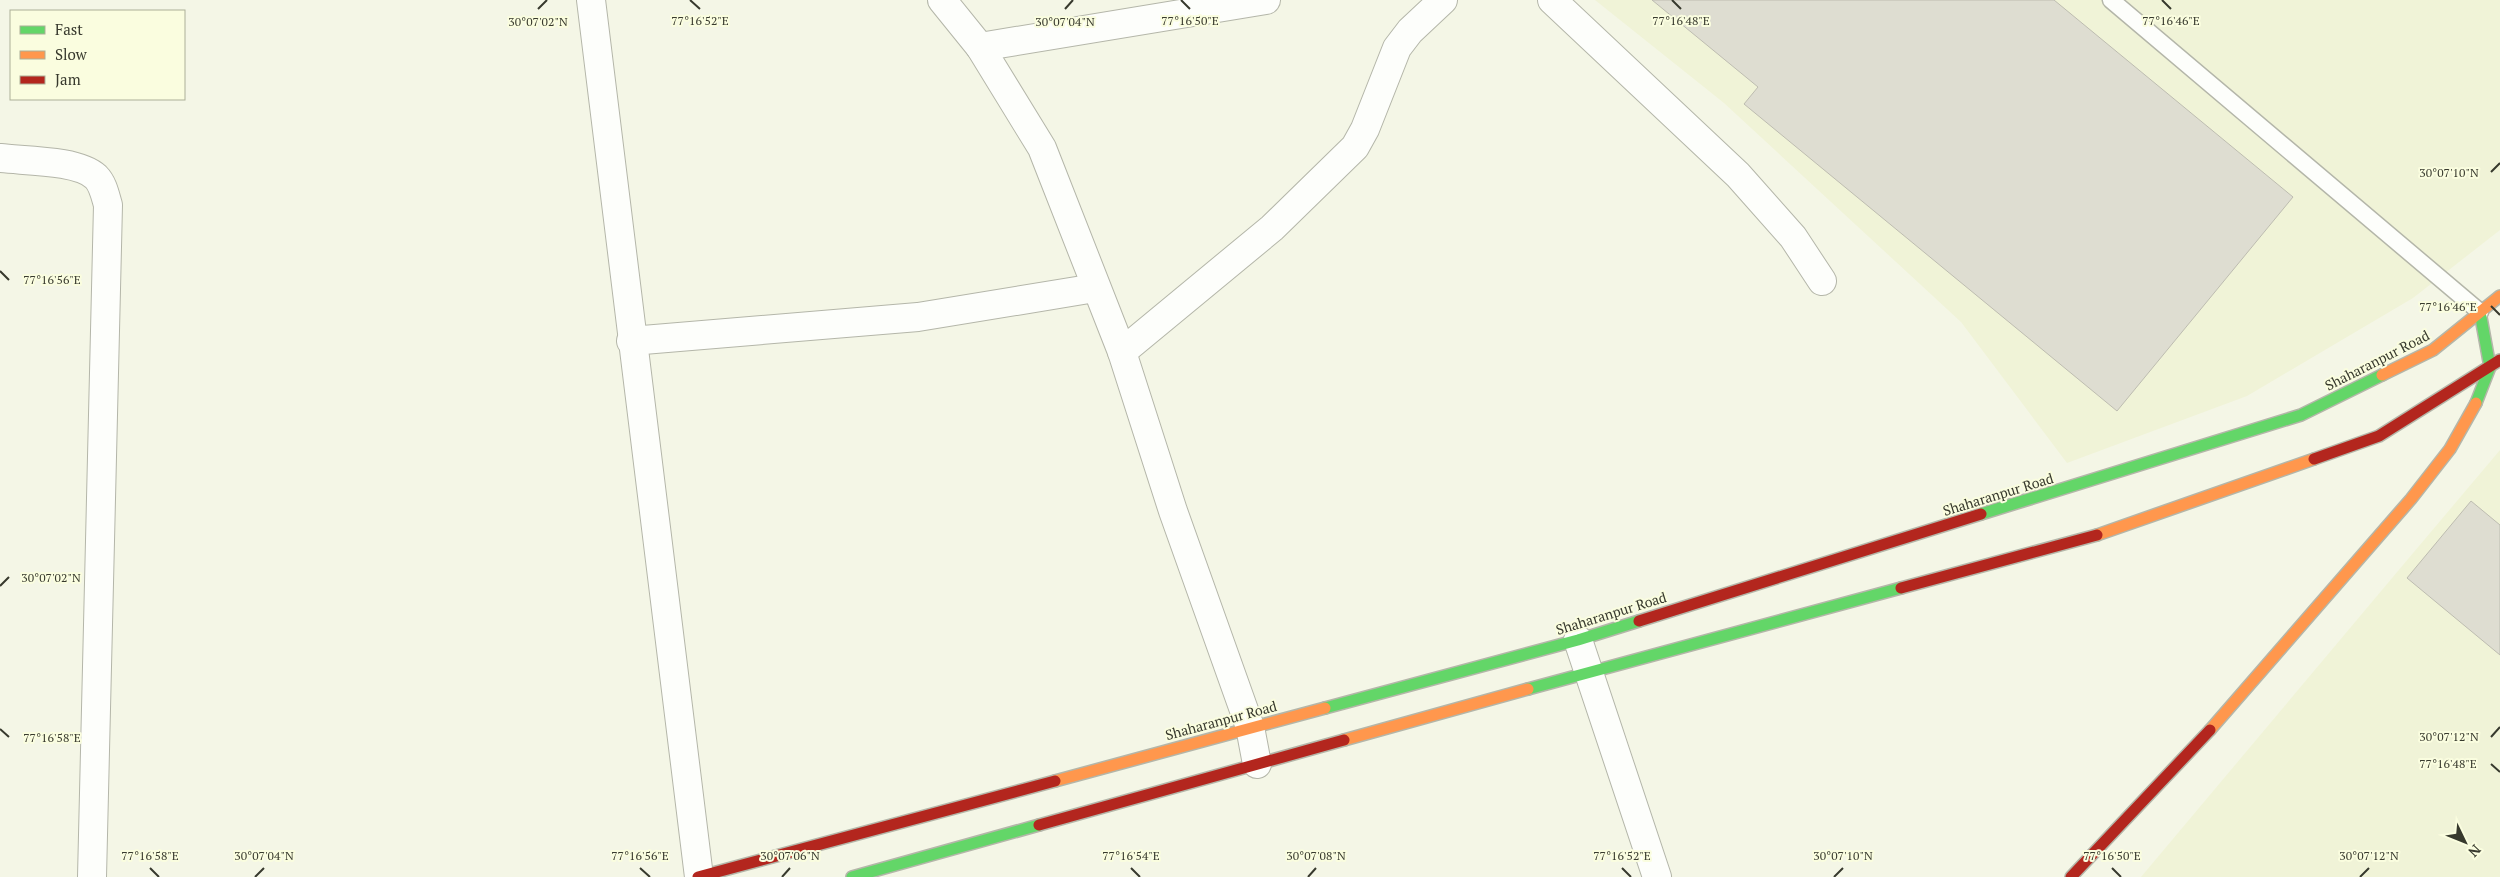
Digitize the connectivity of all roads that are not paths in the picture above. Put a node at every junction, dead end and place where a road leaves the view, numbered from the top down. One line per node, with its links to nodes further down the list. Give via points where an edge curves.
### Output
1 (591, 0): 13 (street)
2 (942, 0): 7 (street)
3 (1266, 0): 7 (street)
4 (1443, 0): 14 (street, via 1397,48 1369,121 1355,147 1272,228)
5 (1552, 0): 9 (street, via 1738,175 1793,237)
6 (2111, 0): 12 (lane)
7 (980, 48): 10 (street, via 1042,148)
8 (0, 158): 22 (street, via 87,170 97,178 108,205)
9 (1822, 281)
10 (1095, 288): 13 (street, via 918,317); 14 (street)
11 (2500, 296): 12 (main road, Shaharanpur Road)
12 (2480, 312): 16 (main road); 17 (main road, Shaharanpur Road, via 2433,350 2301,415)
13 (631, 341): 23 (street)
14 (1122, 352): 19 (street, via 1173,511)
15 (2500, 360): 16 (main road)
16 (2490, 367): 18 (main road, via 2379,436 2096,535); 26 (main road, via 2476,403 2450,448 2411,500 2236,702)
17 (1578, 640): 18 (street); 19 (main road, Shaharanpur Road)
18 (1588, 672): 20 (main road); 25 (street)
19 (1250, 727): 20 (street); 23 (main road, Shaharanpur Road)
20 (1257, 764): 21 (main road)
21 (919, 868): 24 (main road)
22 (92, 877)
23 (699, 877)
24 (852, 877)
25 (1657, 877)
26 (2071, 877)

